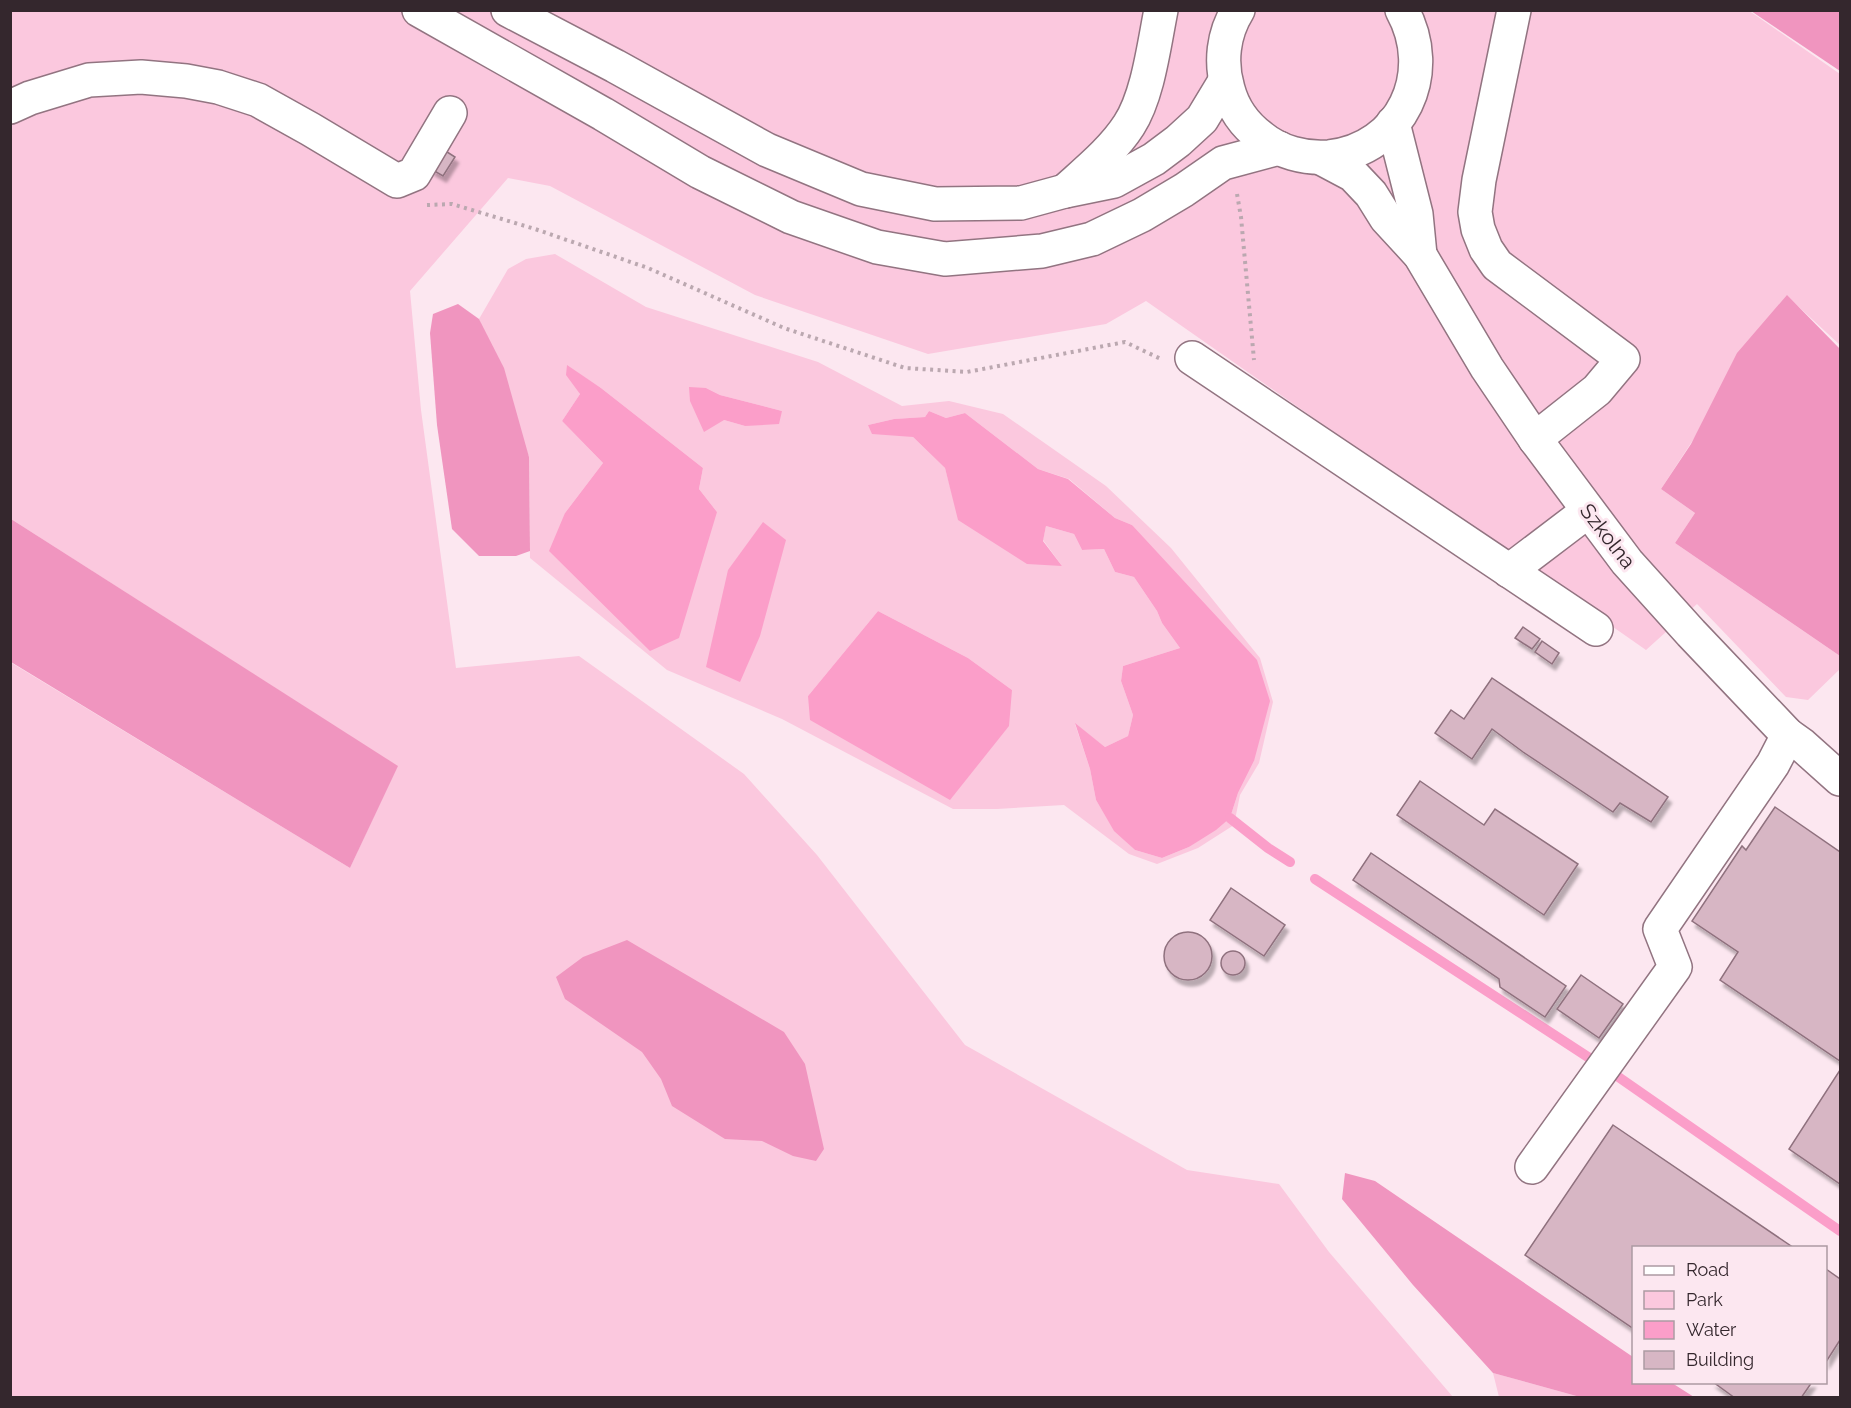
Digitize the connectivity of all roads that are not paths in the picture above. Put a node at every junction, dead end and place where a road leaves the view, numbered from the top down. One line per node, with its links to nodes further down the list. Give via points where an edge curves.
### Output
1 (419, 10): 11 (main road, via 700,172 791,218 877,247 945,259 1042,251 1092,239 1150,210 1223,163)
2 (508, 10): 13 (main road, via 767,150 861,189 935,204 1021,203)
3 (1161, 10): 13 (main road, via 1141,100 1130,125)
4 (1514, 10): 16 (main road, via 1479,180 1475,212 1478,230 1497,265 1623,359 1597,390)
5 (1235, 12): 7 (main road, Szkolna, via 1224,48)
6 (1413, 20): 10 (main road, Szkolna, via 1416,74)
7 (1225, 81): 11 (main road, Szkolna, via 1244,121); 13 (main road, via 1202,119 1154,159 1114,181)
8 (10, 107): 9 (main road, via 90,80 141,77 218,87 258,100 310,129 398,194)
9 (450, 113)
10 (1394, 123): 12 (main road, Szkolna, via 1369,144); 14 (main road, Szkolna, via 1416,214)
11 (1279, 148): 12 (main road, Szkolna)
12 (1321, 158): 14 (main road, Szkolna, via 1353,175)
13 (1065, 191)
14 (1420, 255): 16 (main road, Szkolna)
15 (1197, 362): 18 (main road)
16 (1535, 440): 17 (main road, Szkolna)
17 (1588, 511): 18 (main road); 20 (main road, Szkolna, via 1627,562)
18 (1509, 572): 19 (main road)
19 (1596, 629)
20 (1788, 735): 21 (main road, Szkolna); 22 (main road, via 1773,764 1660,930 1675,967)
21 (1840, 779)
22 (1532, 1167)

